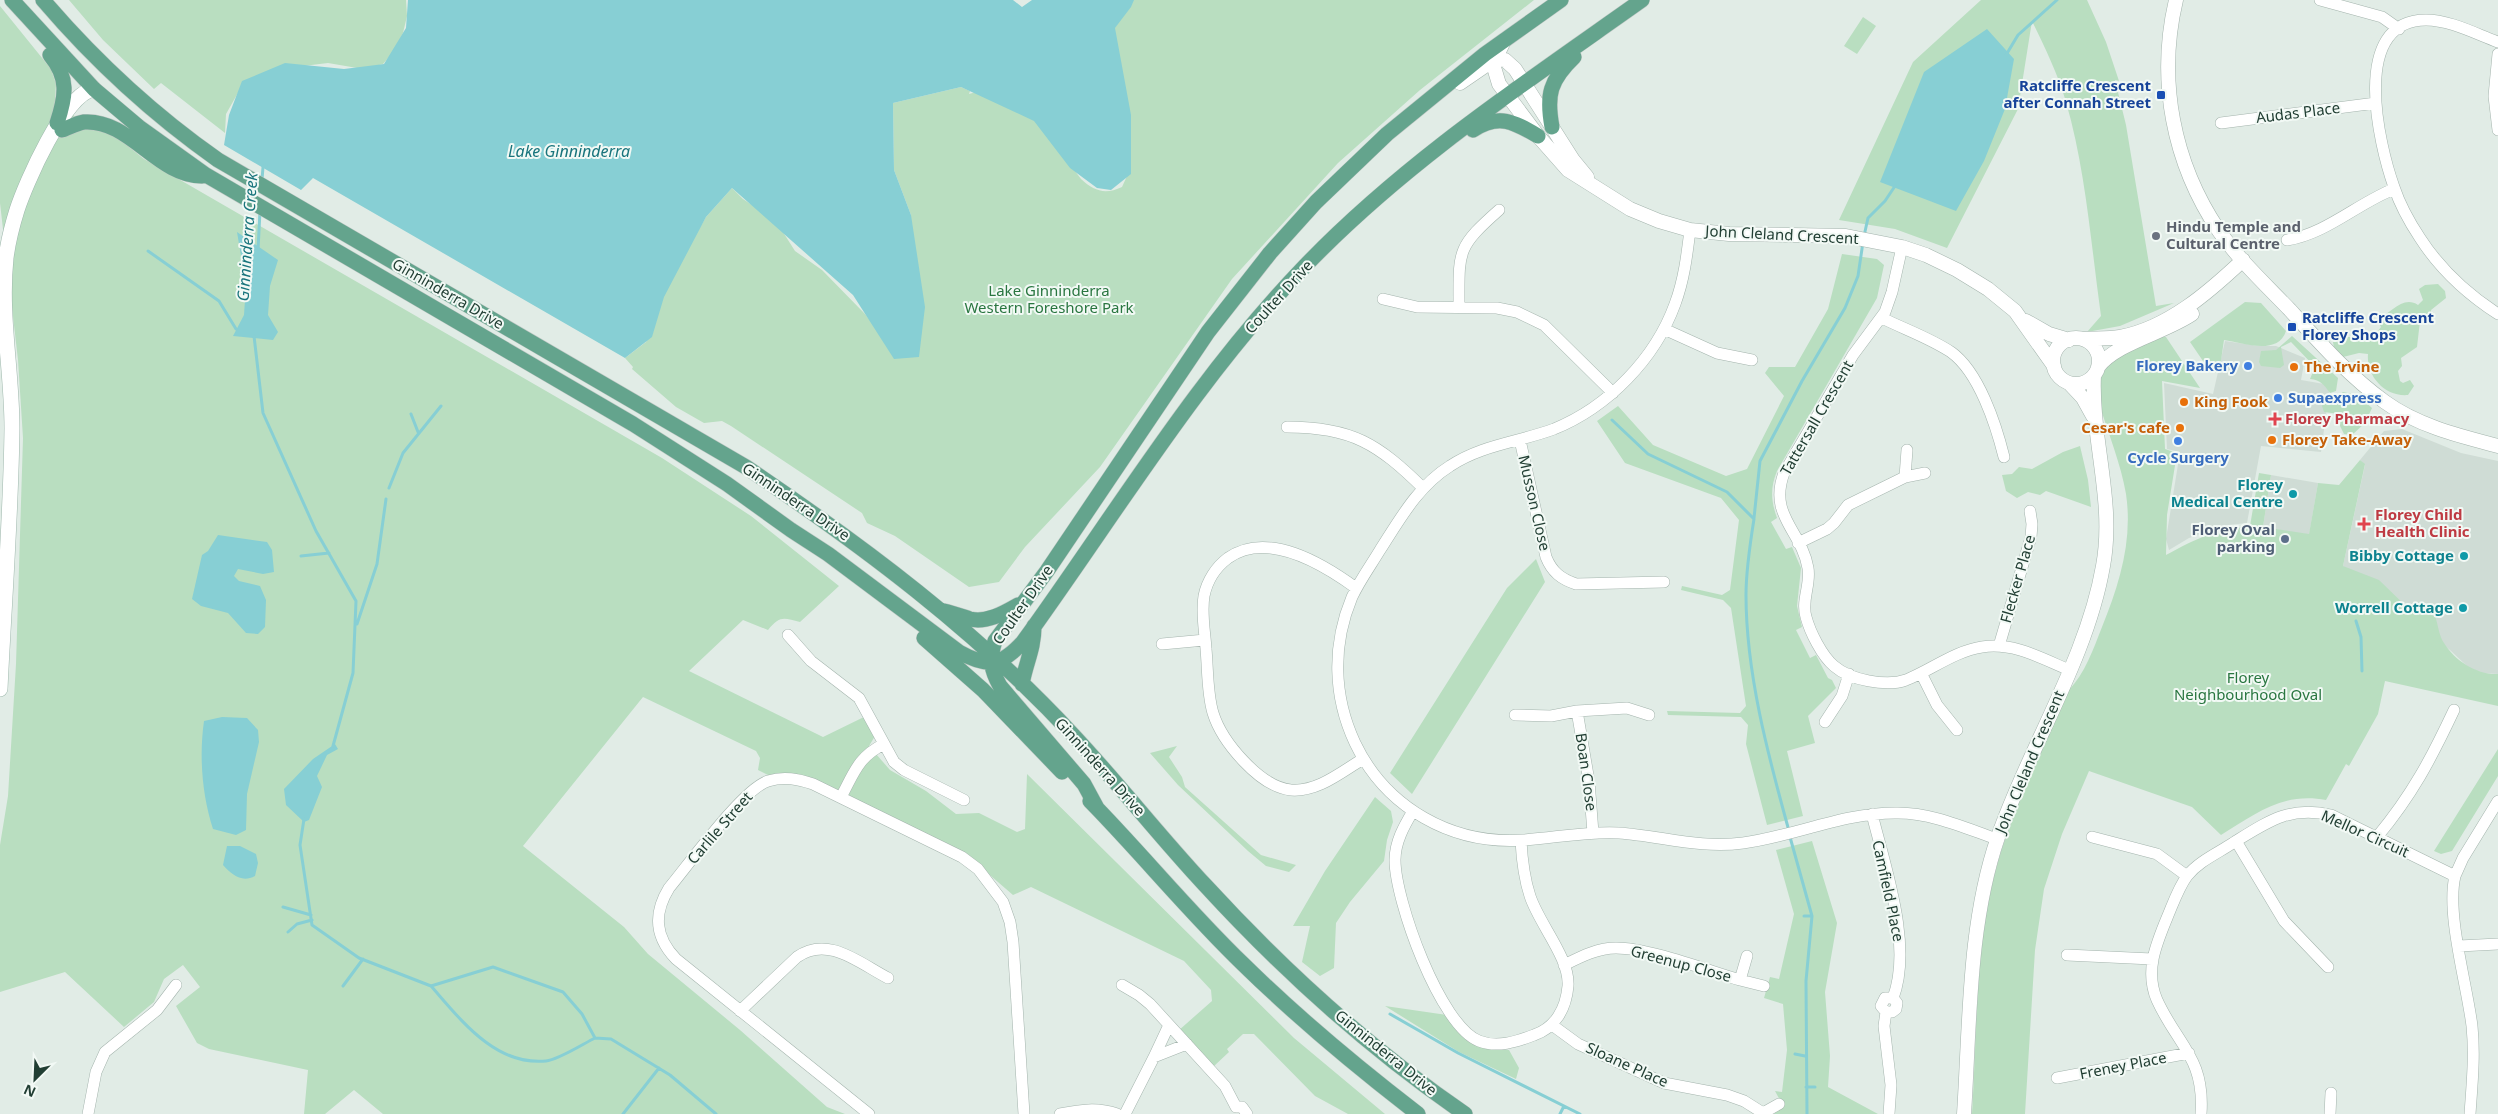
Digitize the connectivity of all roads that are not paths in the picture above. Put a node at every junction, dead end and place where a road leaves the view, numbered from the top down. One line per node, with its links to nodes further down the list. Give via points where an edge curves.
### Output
1 (34, 0): 15 (main road, via 91,66)
2 (43, 0): 20 (main road, Ginninderra Drive, via 113,76 162,116)
3 (1561, 0): 10 (main road, Coulter Drive)
4 (1642, 0): 9 (main road, Coulter Drive)
5 (2176, 0): 33 (street, via 2167,54 2168,93 2174,128 2205,209)
6 (2320, 0): 8 (street, via 2382,17)
7 (13, 1): 15 (main road, Ginninderra Drive); 23 (main road, via 32,32 60,66 64,95)
8 (2399, 29): 11 (street, via 2419,20 2439,21); 18 (street, via 2380,52)
9 (1589, 38): 14 (main road, Coulter Drive); 21 (main road, via 1560,70 1553,84 1548,101)
10 (1504, 41): 13 (street); 17 (main road, Coulter Drive)
11 (2498, 42)
12 (2498, 54): 22 (street, via 2494,96)
13 (1495, 59): 14 (street, John Cleland Crescent, via 1505,60 1515,68); 16 (street, John Cleland Crescent, via 1494,73); 17 (street, via 1444,94)
14 (1524, 84): 16 (main road, Coulter Drive); 21 (street, John Cleland Crescent)
15 (94, 89): 20 (main road, via 130,97); 23 (main road, via 87,101); 26 (main road, Ginninderra Drive, via 139,128)
16 (1508, 96): 24 (street, John Cleland Crescent); 25 (main road, Coulter Drive)
17 (1430, 97): 60 (main road, Coulter Drive, via 1352,166 1270,253 1208,332)
18 (2376, 103): 19 (street, Audas Place); 28 (street, via 2382,148)
19 (2220, 123)
20 (170, 127): 61 (main road, Ginninderra Drive, via 218,160 746,467 842,533)
21 (1552, 127): 27 (street, John Cleland Crescent)
22 (2498, 130)
23 (54, 134): 26 (main road, via 82,122 117,128 189,176); 72 (main road, via 29,178 12,226 4,276 12,428)
24 (1538, 136): 25 (main road, via 1517,123 1501,120 1488,122 1454,143); 27 (street, John Cleland Crescent, via 1568,170)
25 (1439, 146): 62 (main road, Coulter Drive, via 1360,213 1294,278 1214,373)
26 (207, 176): 56 (main road, Ginninderra Drive, via 634,424)
27 (1592, 184): 30 (street, John Cleland Crescent, via 1630,209)
28 (2394, 189): 31 (street, via 2363,203 2317,231); 36 (street, via 2420,238 2435,258 2470,294)
29 (1499, 210): 35 (street, via 1468,240 1462,251)
30 (1690, 230): 32 (street, John Cleland Crescent, via 1846,236); 39 (street, via 1682,281)
31 (2287, 240)
32 (1902, 247): 37 (street, Tattersall Crescent, via 1892,292); 38 (street, John Cleland Crescent, via 1958,270)
33 (2246, 264): 40 (street, via 2162,321 2119,337); 43 (street, via 2217,297 2180,322 2112,352); 49 (street, via 2344,368 2386,404 2463,437)
34 (1383, 299): 35 (street, via 1417,307)
35 (1459, 307): 45 (street, via 1497,308 1536,320 1560,338)
36 (2498, 314)
37 (1882, 318): 51 (street, via 1958,358 1996,425); 57 (street, Tattersall Crescent, via 1853,355 1784,474 1779,504)
38 (2021, 318): 40 (street, John Cleland Crescent, via 2049,334); 42 (street, John Cleland Crescent)
39 (1664, 329): 41 (street, via 1717,353); 45 (street, via 1641,363)
40 (2075, 339): 42 (street, via 2058,347); 43 (street, via 2095,349 2098,358)
41 (1752, 360)
42 (2054, 366): 44 (street, via 2061,379)
43 (2096, 371): 44 (street, via 2087,381); 46 (street, John Cleland Crescent)
44 (2069, 383): 46 (street, John Cleland Crescent)
45 (1613, 393): 48 (street, via 1579,417)
46 (2094, 416): 68 (street, John Cleland Crescent, via 2106,504 2104,564 2098,594)
47 (1286, 427): 54 (street, via 1317,427 1371,444 1388,455)
48 (1520, 440): 54 (street, via 1469,455); 58 (street, Musson Close, via 1546,556 1555,573 1576,584)
49 (2498, 446)
50 (1907, 450): 53 (street)
51 (2004, 457)
52 (1925, 473): 53 (street)
53 (1905, 477): 57 (street, via 1848,505 1827,529)
54 (1423, 488): 59 (street)
55 (2030, 511): 66 (street, Flecker Place, via 2031,537)
56 (791, 530): 67 (main road, Ginninderra Drive, via 958,652); 84 (main road, Ginninderra Drive, via 983,690)
57 (1798, 543): 70 (street, Tattersall Crescent, via 1809,570 1804,606 1806,619 1826,658)
58 (1664, 582)
59 (1356, 588): 64 (street, via 1306,557 1273,549 1248,548 1223,562 1209,580 1204,595); 80 (street, via 1341,631 1337,667 1342,711)
60 (1024, 602): 61 (main road, via 1003,614 982,620); 67 (main road, Coulter Drive, via 996,641)
61 (941, 611): 67 (main road, Ginninderra Drive)
62 (1034, 626): 67 (main road, Coulter Drive, via 1010,655); 71 (main road, via 1034,645)
63 (788, 635): 79 (street, via 811,661 859,698 870,713)
64 (1205, 640): 65 (street); 80 (street, via 1209,694 1216,720 1224,735 1262,780 1289,790 1312,788)
65 (1162, 644)
66 (1998, 646): 68 (street, Tattersall Crescent, via 2029,653); 69 (street, Tattersall Crescent, via 1965,651)
67 (990, 660): 71 (main road, Ginninderra Drive); 84 (main road, Coulter Drive, via 1000,686 1084,784)
68 (2069, 670): 90 (street, John Cleland Crescent)
69 (1920, 673): 70 (street, Tattersall Crescent, via 1893,684 1880,684); 78 (street, via 1936,705)
70 (1849, 674): 77 (street, via 1842,696)
71 (1022, 684): 126 (main road, Ginninderra Drive, via 1073,734 1205,886 1265,946 1341,1017)
72 (0, 689)
73 (2454, 710): 89 (street, via 2414,790)
74 (1577, 711): 75 (street, Boan Close, via 1551,716); 76 (street, Boan Close, via 1627,708); 87 (street, Boan Close, via 1589,781)
75 (1514, 715)
76 (1649, 715)
77 (1825, 722)
78 (1957, 730)
79 (884, 744): 81 (street, via 859,761); 82 (street, via 894,762 904,770)
80 (1363, 759): 85 (street, via 1379,782)
81 (841, 797): 107 (street, Carlile Street, via 798,779 783,778 761,784 744,799 662,900 658,922 666,949); 120 (street, Carlile Street, via 962,857 986,877 998,894 1010,922 1013,942)
82 (964, 800)
83 (2498, 801): 94 (street)
84 (1097, 808): 125 (main road, Ginninderra Drive, via 1243,964 1317,1033)
85 (1412, 811): 91 (street, via 1456,833 1484,839); 109 (street, via 1398,841 1396,874 1414,938 1428,972 1455,1021 1465,1033 1492,1044 1506,1044 1535,1035)
86 (1872, 814): 87 (street, via 1728,844); 90 (street, via 1912,814 1938,819); 127 (street, Camfield Place, via 1900,936 1898,980 1893,998 1897,1003 1896,1009 1886,1012 1884,1026 1891,1085)
87 (1593, 833): 91 (street)
88 (2092, 837): 93 (street, via 2150,851)
89 (2377, 837): 92 (street, Mellor Circuit, via 2331,815 2300,811 2277,818); 94 (street, Mellor Circuit)
90 (1997, 839): 128 (street, John Cleland Crescent, via 1976,934)
91 (1521, 841): 100 (street, via 1524,878 1530,897)
92 (2236, 841): 93 (street, Mellor Circuit, via 2201,862); 101 (street, via 2284,921)
93 (2187, 876): 99 (street, Mellor Circuit, via 2177,893)
94 (2455, 876): 96 (street, via 2452,900)
95 (2498, 944): 96 (street)
96 (2459, 946): 131 (street, via 2472,1027)
97 (2067, 955): 99 (street)
98 (1747, 956): 103 (street, Greenup Close)
99 (2152, 958): 111 (street, Mellor Circuit, via 2152,985 2157,1000)
100 (1564, 965): 103 (street, Greenup Close, via 1606,949 1634,949); 109 (street, via 1568,984 1566,1000)
101 (2328, 967)
102 (888, 978): 107 (street, via 838,952 818,947 797,957)
103 (1740, 980): 106 (street, Greenup Close)
104 (176, 985): 118 (street, via 157,1010 105,1052 96,1072)
105 (1122, 985): 108 (street, via 1145,999)
106 (1764, 986)
107 (740, 1011): 119 (street, Carlile Street)
108 (1169, 1025): 110 (street); 112 (street)
109 (1552, 1025): 117 (street, Sloane Place, via 1578,1044 1664,1083 1727,1095)
110 (1187, 1044): 112 (street); 116 (street, via 1225,1086)
111 (2188, 1053): 113 (street, Freney Place); 129 (street, Mellor Circuit, via 2200,1079)
112 (1154, 1057): 123 (street)
113 (2057, 1078)
114 (2331, 1092): 130 (street)
115 (1779, 1104): 117 (street, Sloane Place)
116 (1233, 1111): 124 (street, via 1242,1108)
117 (1763, 1113)
118 (88, 1114)
119 (869, 1114)
120 (1024, 1114)
121 (1060, 1114): 122 (street, via 1086,1109)
122 (1117, 1114)
123 (1125, 1114)
124 (1247, 1114)
125 (1418, 1114)
126 (1465, 1114)
127 (1889, 1114)
128 (1964, 1114)
129 (2201, 1114)
130 (2330, 1114)
131 (2470, 1114)

